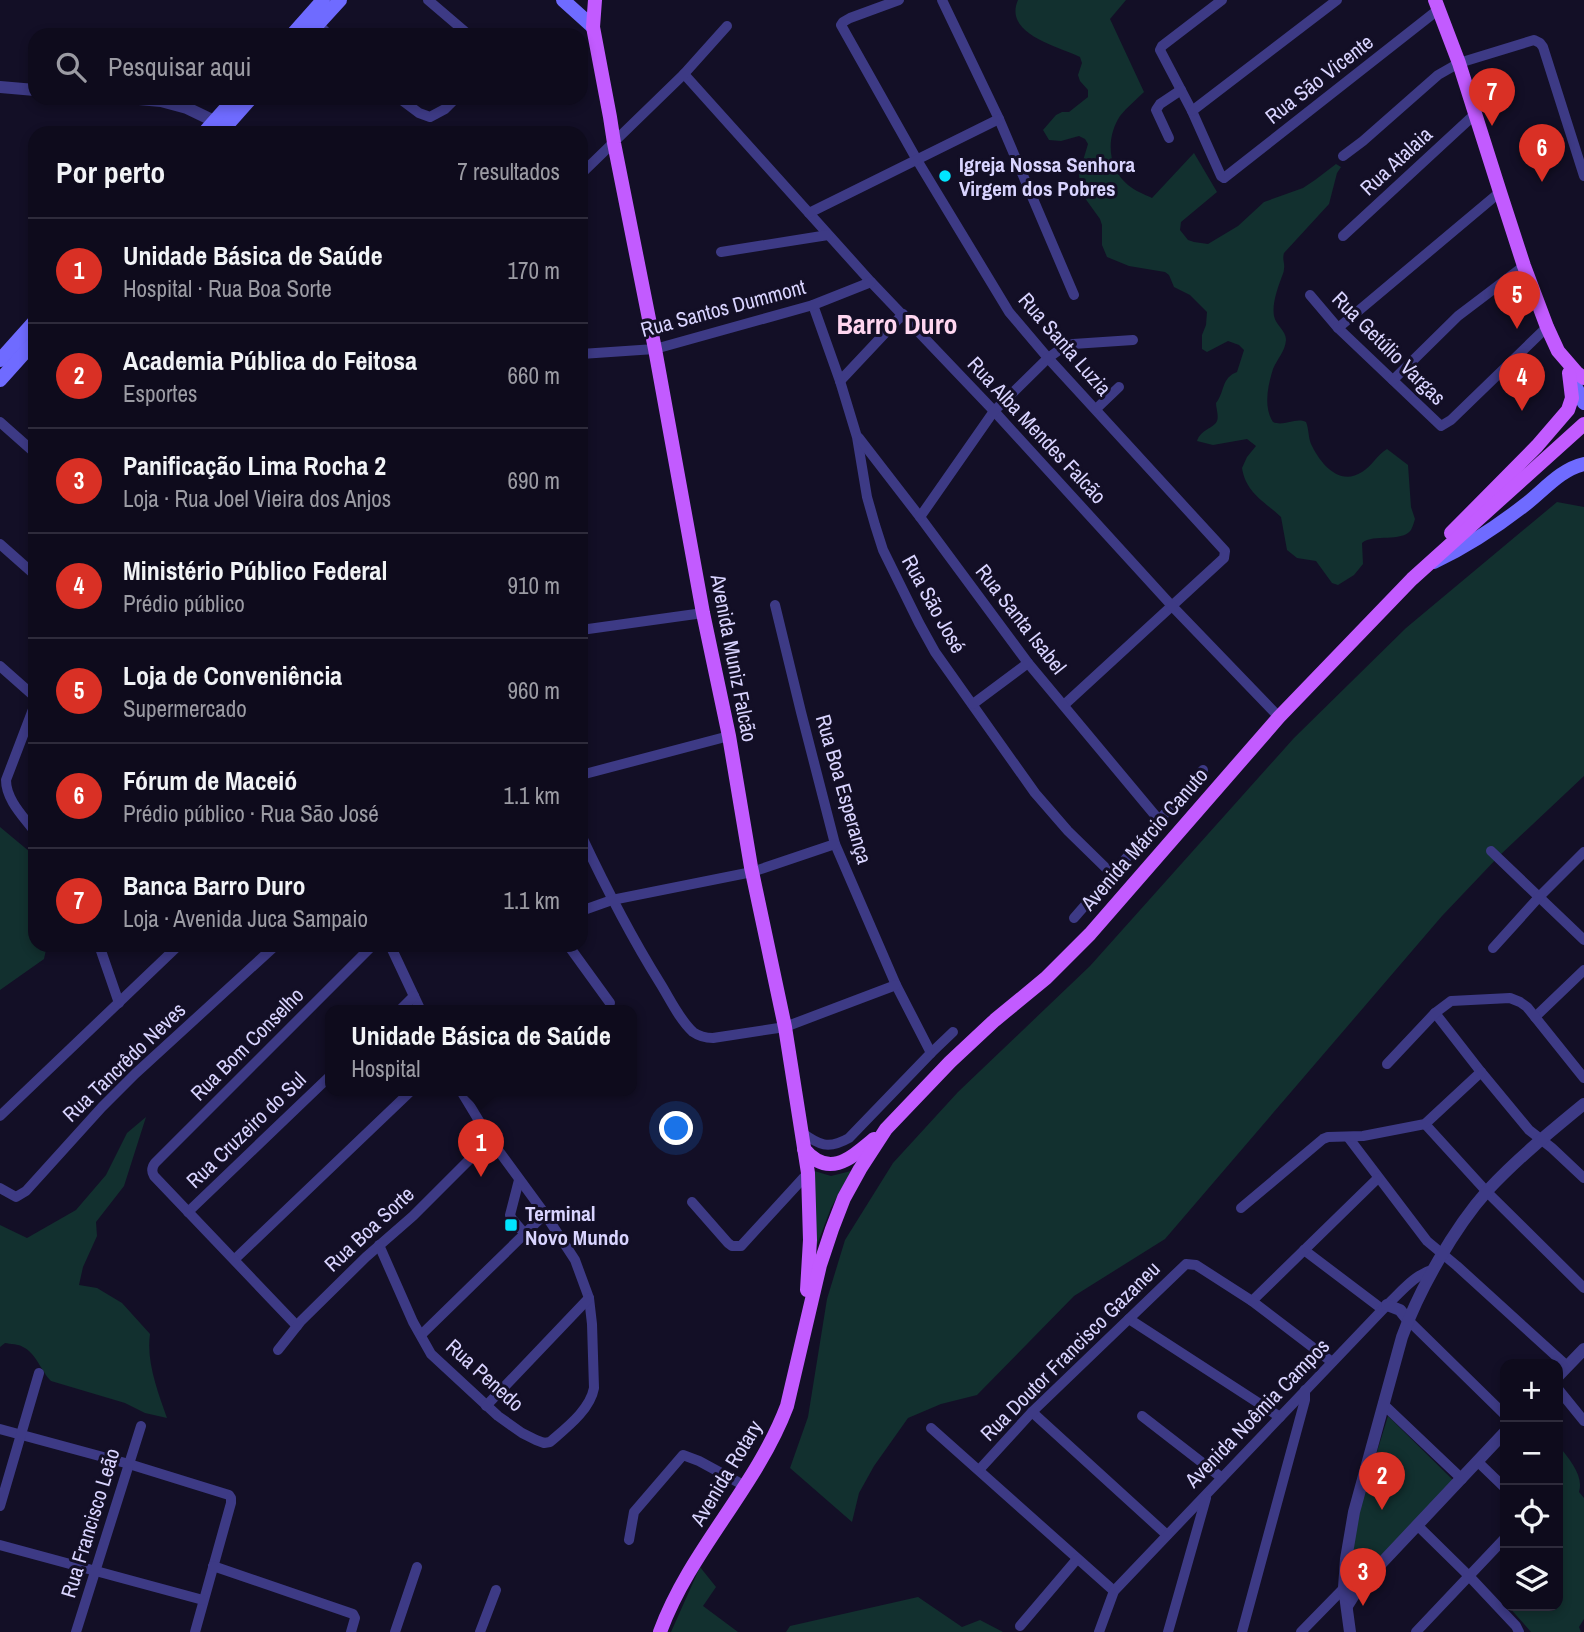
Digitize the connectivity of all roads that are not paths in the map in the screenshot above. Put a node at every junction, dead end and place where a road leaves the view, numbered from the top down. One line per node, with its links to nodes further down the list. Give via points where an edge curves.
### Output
1 (323, 0): 13 (main road)
2 (340, 0): 14 (main road)
3 (428, 0): 15 (street)
4 (563, 0): 12 (main road)
5 (595, 0): 12 (main road, Avenida Muniz Falcão)
6 (899, 0): 35 (street, Rua Santa Luzia, via 841,25)
7 (942, 0): 28 (street)
8 (1222, 0): 20 (street, via 1160,48)
9 (1337, 0): 26 (street)
10 (1437, 5): 16 (main road); 26 (street, Rua São Vicente, via 1228,175 1222,177)
11 (727, 26): 17 (street)
12 (593, 27): 33 (main road, Avenida Muniz Falcão)
13 (298, 28)
14 (315, 28)
15 (461, 28)
16 (1459, 63): 27 (main road); 34 (street, via 1438,75); 37 (street, via 1530,41 1540,43)
17 (684, 74): 33 (street); 39 (street, Rua Alba Mendes Falcão)
18 (0, 87): 19 (street)
19 (28, 89)
20 (1181, 90): 26 (street); 32 (street, via 1156,110)
21 (176, 105): 29 (street)
22 (232, 105): 30 (main road)
23 (245, 105): 31 (main road)
24 (408, 105): 25 (street, via 430,117)
25 (449, 105)
26 (1192, 111)
27 (1474, 115): 38 (main road); 41 (street, Rua Atalaia)
28 (999, 119): 35 (street); 45 (street)
29 (220, 126)
30 (225, 126)
31 (226, 126)
32 (1168, 138)
33 (614, 143): 36 (street); 54 (main road, Avenida Muniz Falcão)
34 (1343, 156)
35 (917, 160): 39 (street); 56 (street, Rua Santa Luzia, via 1009,312)
36 (588, 167)
37 (1584, 176)
38 (1500, 192): 43 (main road); 50 (street)
39 (809, 213): 40 (street, Rua Alba Mendes Falcão)
40 (828, 235): 42 (street); 44 (street, Rua Alba Mendes Falcão)
41 (1343, 236)
42 (721, 252)
43 (1524, 266): 49 (main road); 60 (street, via 1458,316)
44 (871, 282): 47 (street, Rua Santos Dummont); 48 (street, Rua Alba Mendes Falcão)
45 (1073, 295)
46 (1310, 295): 50 (street, Rua Getúlio Vargas)
47 (813, 305): 54 (street, Rua Santos Dummont); 61 (street, Rua São José)
48 (903, 314): 61 (street); 65 (street, Rua Alba Mendes Falcão)
49 (1548, 327): 58 (main road, via 1558,351); 60 (street, Rua Getúlio Vargas, via 1441,426)
50 (1338, 328): 60 (street, Rua Getúlio Vargas)
51 (28, 329): 57 (main road)
52 (1133, 340): 56 (street, via 1073,344)
53 (28, 349): 59 (main road)
54 (655, 349): 55 (street, Rua Santos Dummont); 78 (main road, Avenida Muniz Falcão)
55 (588, 354)
56 (1048, 358): 64 (street, Rua Santa Luzia); 65 (street)
57 (0, 360)
58 (1576, 373): 63 (main road); 75 (main road, via 1568,410)
59 (0, 380)
60 (1393, 380)
61 (840, 381): 68 (street, Rua São José)
62 (1119, 387): 64 (street)
63 (1584, 402)
64 (1096, 409): 77 (street, Rua Santa Luzia, via 1225,551 1224,558)
65 (994, 411): 71 (street); 77 (street, Rua Alba Mendes Falcão)
66 (0, 422): 69 (street)
67 (1584, 424): 73 (main road, Avenida Márcio Canuto)
68 (858, 437): 71 (street, Rua Santa Isabel); 83 (street, Rua São José, via 867,497 883,550 935,652)
69 (28, 447)
70 (1584, 464): 73 (main road, via 1569,469 1499,524)
71 (920, 517): 80 (street, Rua Santa Isabel)
72 (0, 544): 74 (street)
73 (1426, 566): 75 (main road, Avenida Márcio Canuto)
74 (28, 569)
75 (1412, 579): 85 (main road, Avenida Márcio Canuto)
76 (775, 605): 92 (street, Rua Boa Esperança)
77 (1172, 606): 84 (street); 85 (street, Rua Alba Mendes Falcão)
78 (703, 612): 79 (street); 87 (main road, Avenida Muniz Falcão)
79 (588, 629)
80 (1028, 663): 83 (street); 84 (street, Rua Santa Isabel)
81 (0, 666): 82 (street)
82 (28, 691)
83 (973, 704): 97 (street, Rua São José, via 1047,808)
84 (1064, 705): 90 (street, Rua Santa Isabel)
85 (1279, 718): 131 (main road, Avenida Márcio Canuto, via 1090,934 950,1062)
86 (28, 722): 91 (street, via 6,786)
87 (729, 736): 89 (street); 96 (main road, Avenida Muniz Falcão)
88 (1203, 770): 90 (street)
89 (588, 773)
90 (1160, 820): 97 (street)
91 (28, 822)
92 (835, 844): 96 (street); 111 (street, Rua Boa Esperança)
93 (588, 850): 99 (street)
94 (1491, 851): 98 (street)
95 (1584, 852): 98 (street)
96 (752, 872): 99 (street); 119 (main road, Avenida Muniz Falcão)
97 (1112, 874): 101 (street)
98 (1539, 897): 102 (street); 103 (street)
99 (612, 900): 100 (street); 119 (street, via 679,1015 695,1033 707,1038)
100 (588, 909)
101 (1074, 918)
102 (1584, 940)
103 (1493, 948)
104 (101, 952): 113 (street)
105 (172, 952): 113 (street)
106 (268, 952): 141 (street, Rua Tancrêdo Neves, via 102,1107 26,1191 16,1197)
107 (366, 952): 145 (street, Rua Bom Conselho, via 155,1163 152,1172)
108 (393, 952): 112 (street)
109 (573, 952): 114 (street)
110 (1584, 970): 118 (street)
111 (896, 985): 119 (street); 121 (street, Rua Boa Esperança)
112 (414, 996): 115 (street); 116 (street)
113 (119, 1003): 129 (street)
114 (611, 1003)
115 (405, 1005)
116 (418, 1005)
117 (1435, 1013): 118 (street, via 1451,1001 1510,998); 122 (street); 123 (street)
118 (1535, 1017): 124 (street)
119 (785, 1027): 132 (main road, Avenida Muniz Falcão)
120 (954, 1032): 121 (street)
121 (931, 1053): 132 (street, via 842,1143 821,1145)
122 (1387, 1065)
123 (1480, 1072): 130 (street); 135 (street)
124 (1584, 1078)
125 (325, 1082): 145 (street, Rua Cruzeiro do Sul)
126 (406, 1096): 151 (street)
127 (464, 1096): 134 (street)
128 (1584, 1104): 135 (street)
129 (0, 1116)
130 (1425, 1124): 133 (street); 142 (street)
131 (886, 1129): 136 (main road, via 839,1163 822,1163); 160 (main road, Avenida Márcio Canuto, via 845,1198 820,1265)
132 (800, 1132): 136 (main road, Avenida Muniz Falcão)
133 (1348, 1137): 138 (street); 144 (street, via 1318,1142)
134 (490, 1139): 140 (street); 148 (street, Rua Boa Sorte)
135 (1540, 1140): 139 (street); 142 (street)
136 (804, 1149): 137 (main road, Avenida Muniz Falcão)
137 (808, 1173): 143 (street, via 741,1246 728,1243); 160 (main road, Avenida Muniz Falcão)
138 (1378, 1178): 149 (street); 150 (street)
139 (1584, 1178)
140 (519, 1180): 146 (street); 147 (street, via 510,1215)
141 (0, 1188)
142 (1486, 1192): 150 (street); 153 (street)
143 (692, 1202)
144 (1241, 1208)
145 (188, 1212): 151 (street)
146 (545, 1214): 147 (street); 154 (street, via 575,1260)
147 (525, 1234): 161 (street)
148 (379, 1245): 159 (street, Rua Boa Sorte); 161 (street, Rua Penedo)
149 (1304, 1250): 155 (street); 156 (street)
150 (1442, 1255): 152 (street); 164 (street)
151 (235, 1259): 159 (street)
152 (1434, 1269): 156 (street, Avenida Noêmia Campos); 158 (street)
153 (1584, 1288)
154 (589, 1298): 171 (street); 171 (street, Rua Penedo, via 593,1394 587,1406 544,1443)
155 (1252, 1301): 157 (street, Rua Doutor Francisco Gazaneu, via 1186,1264); 165 (street)
156 (1384, 1307): 158 (street, via 1400,1310); 165 (street, Avenida Noêmia Campos)
157 (1129, 1319): 173 (street, Rua Doutor Francisco Gazaneu); 175 (street)
158 (1408, 1320): 170 (street); 172 (street)
159 (297, 1325): 163 (street, Rua Boa Sorte)
160 (805, 1326): 188 (main road, Avenida Rotary, via 787,1406)
161 (421, 1335): 171 (street, Rua Penedo, via 431,1354)
162 (1584, 1349): 166 (street)
163 (278, 1350)
164 (1550, 1359)
165 (1332, 1362): 168 (street, Avenida Noêmia Campos)
166 (1563, 1370)
167 (39, 1373): 180 (street)
168 (1305, 1390): 175 (street, Avenida Noêmia Campos); 219 (street)
169 (1563, 1395): 176 (street)
170 (1383, 1404): 186 (street); 199 (street)
171 (486, 1406)
172 (1500, 1410)
173 (1031, 1412): 184 (street, Rua Doutor Francisco Gazaneu); 194 (street)
174 (1142, 1416): 185 (street)
175 (1280, 1417): 185 (street, Avenida Noêmia Campos)
176 (1584, 1421)
177 (141, 1426): 183 (street, Rua Francisco Leão)
178 (931, 1428): 184 (street)
179 (0, 1429): 180 (street)
180 (20, 1434): 183 (street); 190 (street)
181 (1500, 1438): 182 (street)
182 (1478, 1462): 186 (street); 187 (street)
183 (129, 1464): 200 (street, via 231,1498); 202 (street, Rua Francisco Leão)
184 (979, 1470): 198 (street)
185 (1222, 1478): 189 (street, Avenida Noêmia Campos)
186 (1462, 1479): 192 (street)
187 (1502, 1485)
188 (745, 1486): 195 (street, via 683,1455 634,1513); 216 (main road, Avenida Rotary, via 683,1583)
189 (1207, 1493): 191 (street, Avenida Noêmia Campos); 193 (street)
190 (0, 1506)
191 (1181, 1521): 193 (street); 194 (street, Avenida Noêmia Campos)
192 (1417, 1525): 203 (street); 204 (street)
193 (1197, 1526): 218 (street)
194 (1167, 1535): 207 (street, Avenida Noêmia Campos)
195 (629, 1539)
196 (1500, 1543): 204 (street)
197 (0, 1545): 202 (street)
198 (1077, 1559): 207 (street); 210 (street)
199 (1346, 1559): 203 (street, via 1355,1569); 205 (street)
200 (213, 1566): 208 (street); 213 (street, via 353,1614)
201 (417, 1567): 214 (street)
202 (96, 1571): 208 (street); 211 (street, Rua Francisco Leão)
203 (1373, 1572): 205 (street); 209 (street)
204 (1469, 1576): 222 (street); 223 (street)
205 (1344, 1588): 209 (street); 220 (street)
206 (496, 1590): 215 (street)
207 (1114, 1591): 217 (street)
208 (203, 1600): 212 (street)
209 (1347, 1606): 221 (street)
210 (1020, 1626)
211 (76, 1632)
212 (195, 1632)
213 (351, 1632)
214 (396, 1632)
215 (480, 1632)
216 (660, 1632)
217 (1099, 1632)
218 (1168, 1632)
219 (1242, 1632)
220 (1301, 1632)
221 (1350, 1632)
222 (1416, 1632)
223 (1519, 1632)

